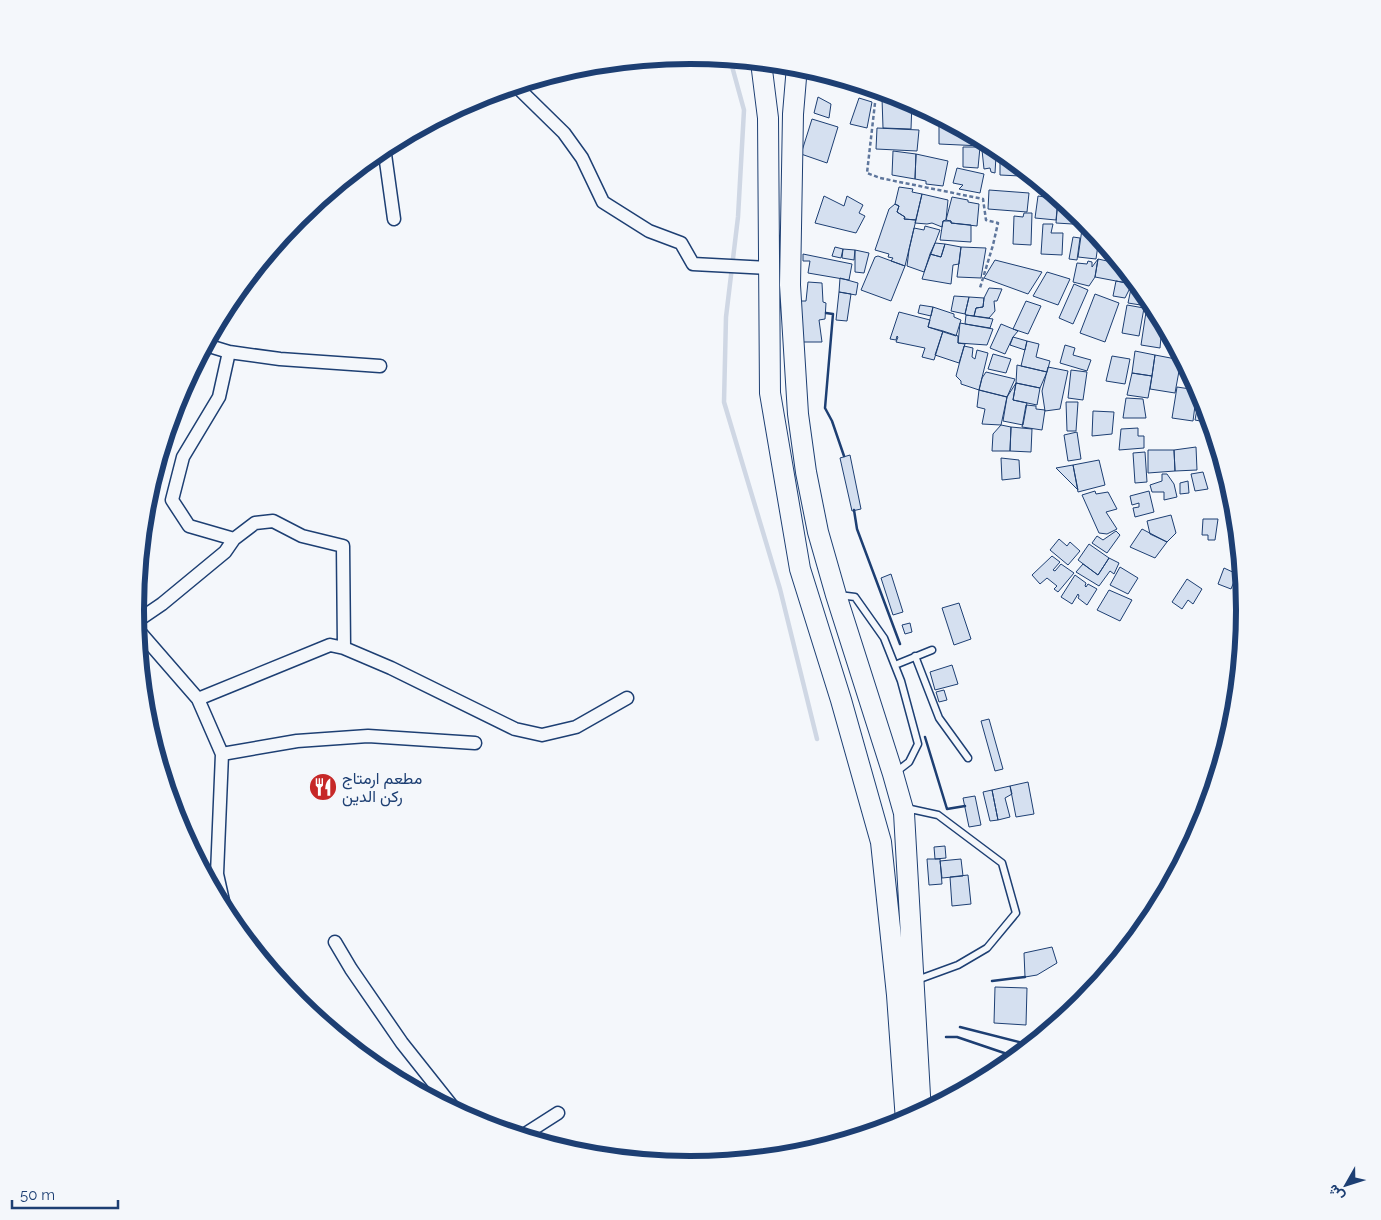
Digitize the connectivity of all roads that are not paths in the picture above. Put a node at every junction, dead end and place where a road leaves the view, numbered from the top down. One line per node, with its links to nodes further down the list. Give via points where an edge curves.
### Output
1 (762, 68): 6 (main road, via 768,118)
2 (796, 74): 11 (main road, via 790,286 798,414 816,523)
3 (521, 91): 6 (street, via 564,133 582,158 603,202 649,231 681,243 692,264)
4 (385, 157): 5 (street)
5 (394, 219)
6 (770, 268): 30 (main road, via 770,393 800,569 881,842)
7 (212, 347): 8 (street)
8 (229, 352): 9 (street); 10 (street, via 218,397 183,457 172,500 189,526)
9 (380, 366)
10 (234, 539): 12 (street, via 225,552); 14 (street, via 255,523 272,521 302,536 343,546)
11 (836, 595): 17 (lane, via 855,596 884,638); 23 (main road)
12 (144, 616)
13 (145, 638): 19 (street)
14 (344, 648): 18 (street, via 515,729 542,735 576,727); 19 (street, via 330,645)
15 (932, 650): 16 (lane)
16 (915, 656): 17 (lane); 22 (lane, via 939,718)
17 (895, 664): 23 (lane, via 918,744 909,762)
18 (627, 698)
19 (198, 699): 21 (street)
20 (474, 743): 21 (street, via 368,736 297,741)
21 (222, 754): 25 (street, via 217,874)
22 (968, 758)
23 (893, 774): 24 (main road)
24 (902, 807): 27 (main road); 27 (lane, via 938,815 1002,863 1016,913 987,948 958,965)
25 (220, 888)
26 (336, 942): 28 (street, via 402,1043)
27 (913, 982): 29 (main road)
28 (446, 1098)
29 (921, 1105)
30 (905, 1112)
31 (558, 1113): 32 (street)
32 (529, 1132)

